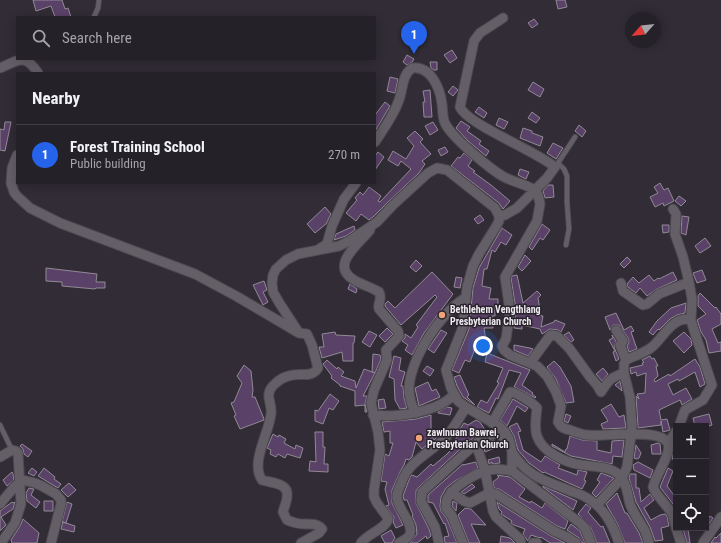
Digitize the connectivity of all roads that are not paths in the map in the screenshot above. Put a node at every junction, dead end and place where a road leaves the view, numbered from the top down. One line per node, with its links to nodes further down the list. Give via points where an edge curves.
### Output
1 (98, 0): 2 (lane)
2 (94, 16)
3 (503, 18): 11 (street, via 480,33 474,41 461,110 472,120)
4 (19, 60): 6 (street)
5 (24, 60): 7 (street, via 32,64)
6 (0, 68)
7 (37, 72)
8 (574, 137): 11 (lane)
9 (376, 140): 13 (street, via 400,99 406,74 412,68 422,69 436,84 444,122 455,138 504,176)
10 (16, 158): 24 (street, via 11,183 17,196 30,208 60,224 195,274)
11 (556, 165): 13 (street); 17 (lane, via 564,169 567,176 569,229)
12 (355, 184): 18 (street, via 344,199 327,244)
13 (535, 190): 15 (street, via 517,208); 26 (street, via 540,204 537,221 505,277 510,311 506,338 502,346 510,355)
14 (673, 209): 19 (street, via 676,214 675,234 684,257)
15 (499, 216): 16 (street, via 495,208 447,170 437,168 392,205); 21 (street, via 498,225 475,260)
16 (377, 222): 18 (street, via 339,246); 31 (street, via 347,257 344,266 350,278 379,292 379,309 398,331 399,336 386,350 387,360 371,403)
17 (566, 245)
18 (318, 250): 24 (street, via 298,254 286,260 273,275 273,292)
19 (689, 282): 20 (street, via 659,294 643,305 624,291); 22 (street, via 693,307)
20 (621, 283)
21 (465, 298): 28 (street, via 463,327 446,370); 30 (street, via 439,323 415,365 409,387)
22 (691, 320): 25 (street, via 685,319 676,323 666,330 651,348); 33 (street, via 712,385 705,399 685,410)
23 (616, 330): 25 (street, via 623,340 620,345)
24 (299, 333): 55 (street, via 307,334 318,368 309,375 294,375 274,384 268,400 272,413 258,472 262,480 282,485 287,492 283,512 287,520 315,524 322,529)
25 (626, 360): 27 (street)
26 (530, 362): 27 (street, via 553,335 569,348 600,391 602,392 606,383 614,377); 35 (street, via 543,371 552,384 561,406 558,422 562,427 588,435)
27 (624, 373): 35 (street, via 630,397)
28 (454, 394): 29 (street); 30 (street, via 446,401)
29 (466, 407): 32 (street); 57 (street, via 450,432 404,476 397,496 410,531 408,537)
30 (416, 413): 31 (street, via 395,416)
31 (373, 415): 56 (street, via 380,450 374,497 388,521)
32 (492, 423): 39 (street, via 505,432); 44 (street, via 509,393 513,392 536,407 537,436 547,450 579,464 612,470)
33 (680, 423)
34 (0, 425): 40 (lane)
35 (631, 434): 38 (street, via 653,435); 44 (street, via 627,467)
36 (673, 436): 38 (street)
37 (476, 444): 39 (street, via 496,433); 42 (street); 58 (street, via 422,492 421,501 435,527)
38 (668, 444): 51 (street, via 665,460 653,487)
39 (511, 448): 43 (street); 49 (street, via 522,467 539,478 585,496)
40 (12, 450): 41 (street); 45 (street, via 18,455)
41 (0, 457)
42 (485, 471): 43 (street); 46 (street); 47 (street)
43 (512, 471): 64 (street, via 580,523)
44 (622, 478): 49 (street); 66 (street, via 631,506)
45 (19, 482): 48 (street); 53 (street, via 21,504 18,517); 54 (street, via 25,480 35,483 56,494 61,500)
46 (451, 492): 47 (street, via 470,503); 59 (street, via 446,508)
47 (489, 493): 60 (street, via 496,517 520,539); 63 (street, via 511,502)
48 (0, 504)
49 (597, 505): 65 (street, via 608,520)
50 (721, 517): 68 (street)
51 (673, 518)
52 (677, 531): 67 (street)
53 (2, 543)
54 (51, 543)
55 (301, 543)
56 (361, 543)
57 (399, 543)
58 (439, 543)
59 (463, 543)
60 (521, 543)
61 (533, 543): 62 (street)
62 (537, 543)
63 (576, 543)
64 (591, 543)
65 (619, 543)
66 (649, 543)
67 (681, 543)
68 (703, 543)

